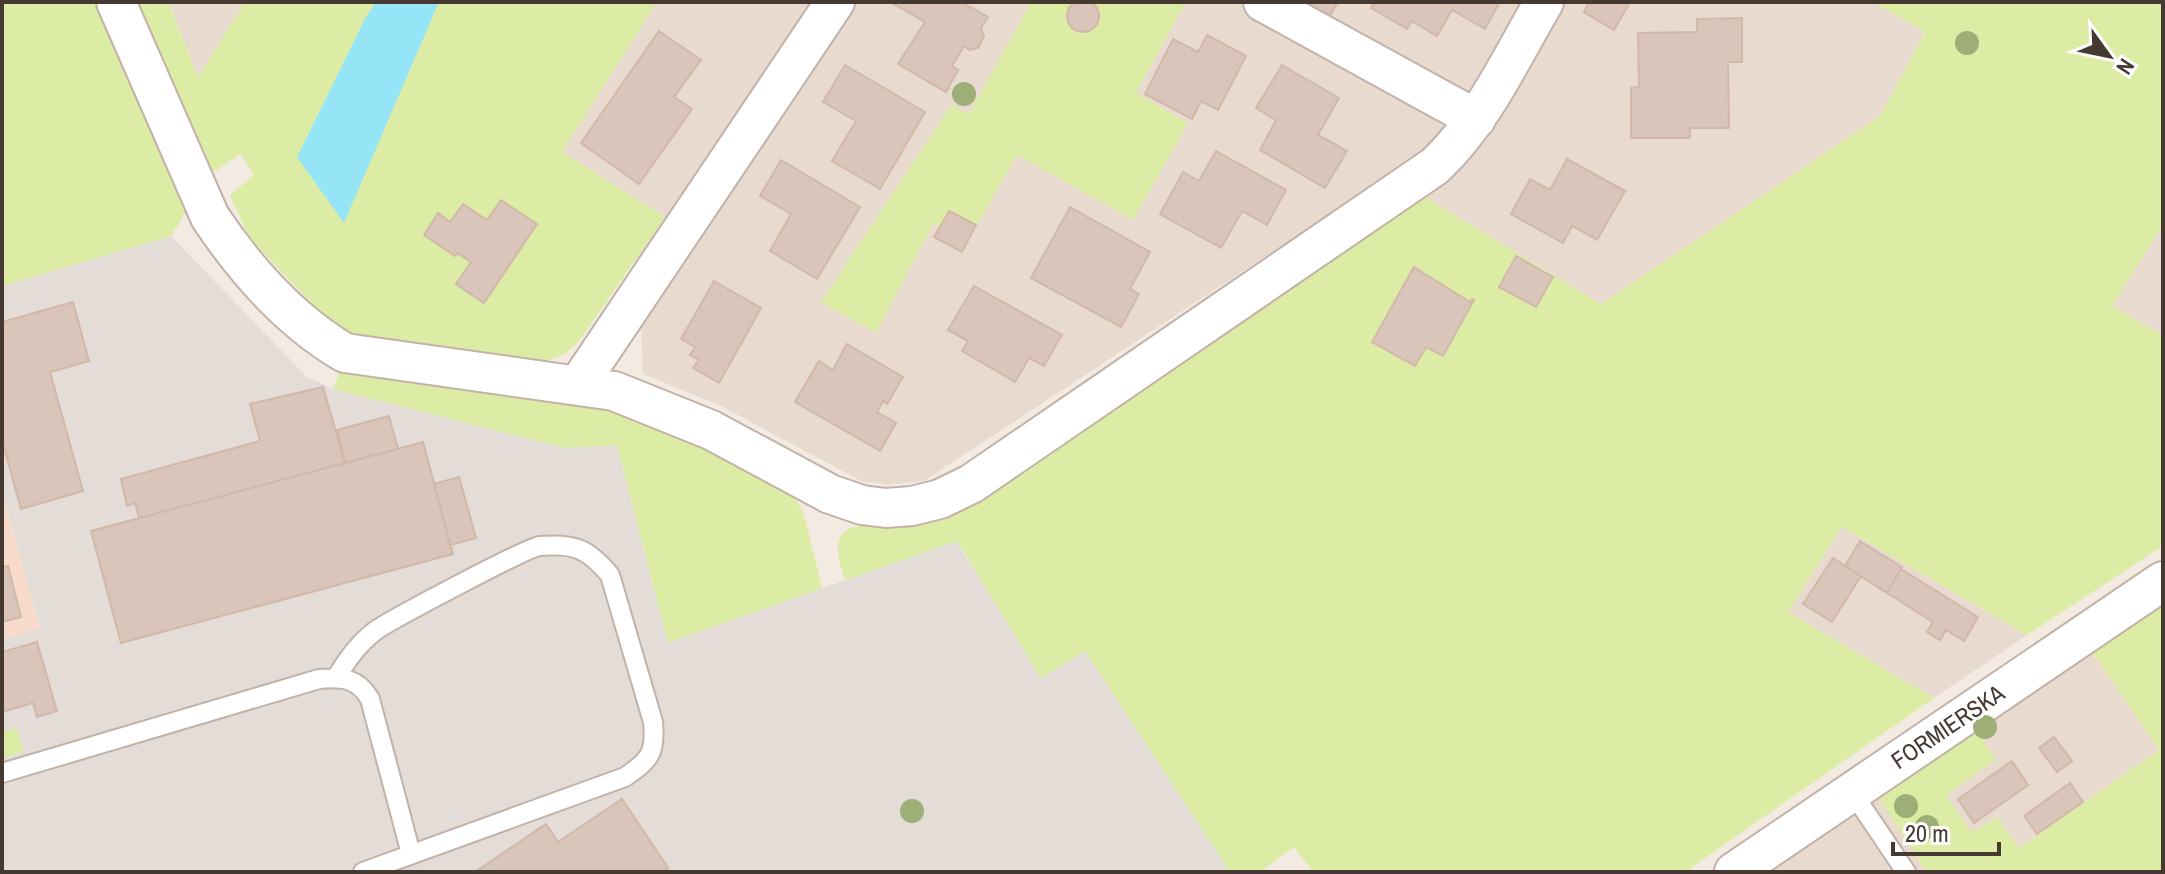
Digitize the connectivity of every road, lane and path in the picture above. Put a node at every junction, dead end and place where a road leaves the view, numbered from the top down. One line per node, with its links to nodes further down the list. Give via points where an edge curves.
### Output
1 (116, 2): 6 (street, via 210,217 295,318 345,353)
2 (835, 2): 6 (street)
3 (1263, 2): 5 (street)
4 (1544, 2): 5 (street)
5 (1476, 119): 6 (street, via 1435,166 971,484 940,499 912,506 862,505 830,494 672,413 614,391)
6 (578, 385)
7 (2163, 581): 10 (street, FORMIERSKA)
8 (336, 678): 9 (lane); 11 (lane, via 352,680 370,699); 11 (lane, via 354,649 377,629 536,546 575,547 594,556 610,575 653,722 650,756 625,777)
9 (2, 773)
10 (1852, 792): 13 (street, FORMIERSKA); 14 (lane)
11 (411, 854): 12 (lane)
12 (363, 872)
13 (1734, 872)
14 (1906, 872)

